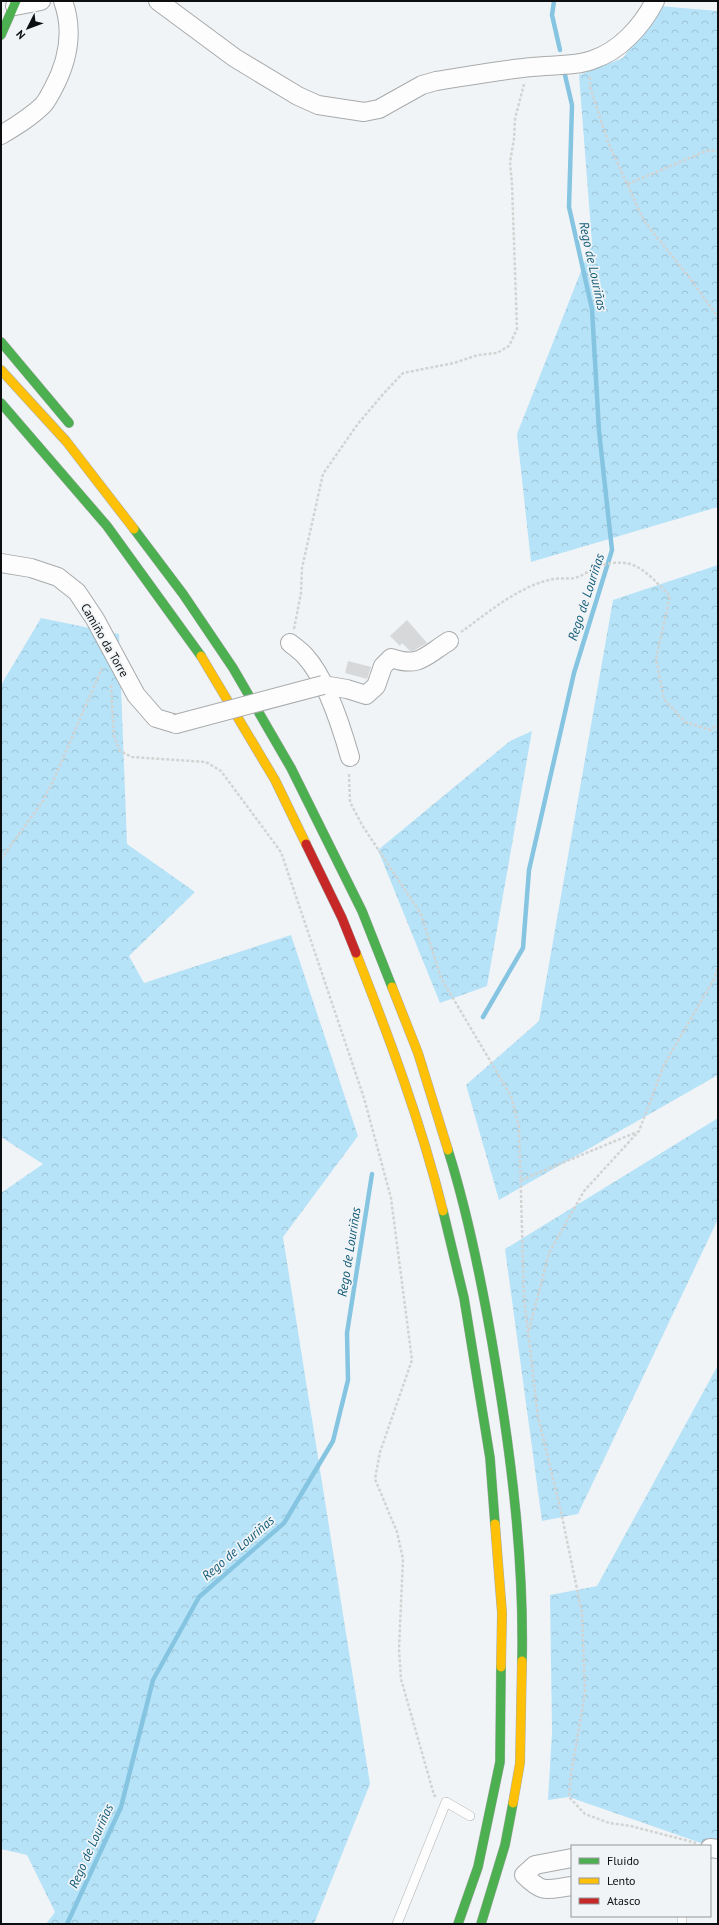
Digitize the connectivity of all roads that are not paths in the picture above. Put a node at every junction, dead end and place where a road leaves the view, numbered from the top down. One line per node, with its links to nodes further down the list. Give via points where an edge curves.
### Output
1 (41, 1): 5 (street)
2 (63, 1): 7 (street, via 69,16 69,48 59,78 45,104)
3 (158, 1): 4 (street, via 235,58 298,96 318,105 364,112 379,109 422,85 436,81 591,61 608,53 630,36 648,15)
4 (655, 1)
5 (15, 4): 6 (main road)
6 (1, 35)
7 (1, 135)
8 (1, 342): 11 (main road)
9 (1, 370): 13 (main road, via 66,441)
10 (1, 403): 23 (main road, via 121,545 199,653 275,780 342,918 397,1059 435,1180 464,1298 490,1458 502,1613 500,1762 478,1867)
11 (74, 429)
12 (99, 468): 13 (main road)
13 (130, 522): 24 (main road, via 233,668 292,768 362,911 418,1053 456,1175 484,1290 509,1447 523,1612 520,1763 505,1845)
14 (1, 563): 17 (street, Camiño da Torre, bridge, via 58,576 77,592 95,619 136,695 156,718 176,724)
15 (449, 641): 17 (street, via 414,662 390,658 383,666 376,686 366,695)
16 (290, 642): 17 (street, via 307,658)
17 (323, 685): 18 (street)
18 (350, 757)
19 (470, 1816): 22 (lane, via 446,1802)
20 (571, 1858): 21 (street, via 535,1865 524,1875 531,1883 545,1891)
21 (571, 1886)
22 (397, 1924)
23 (458, 1924)
24 (481, 1924)

